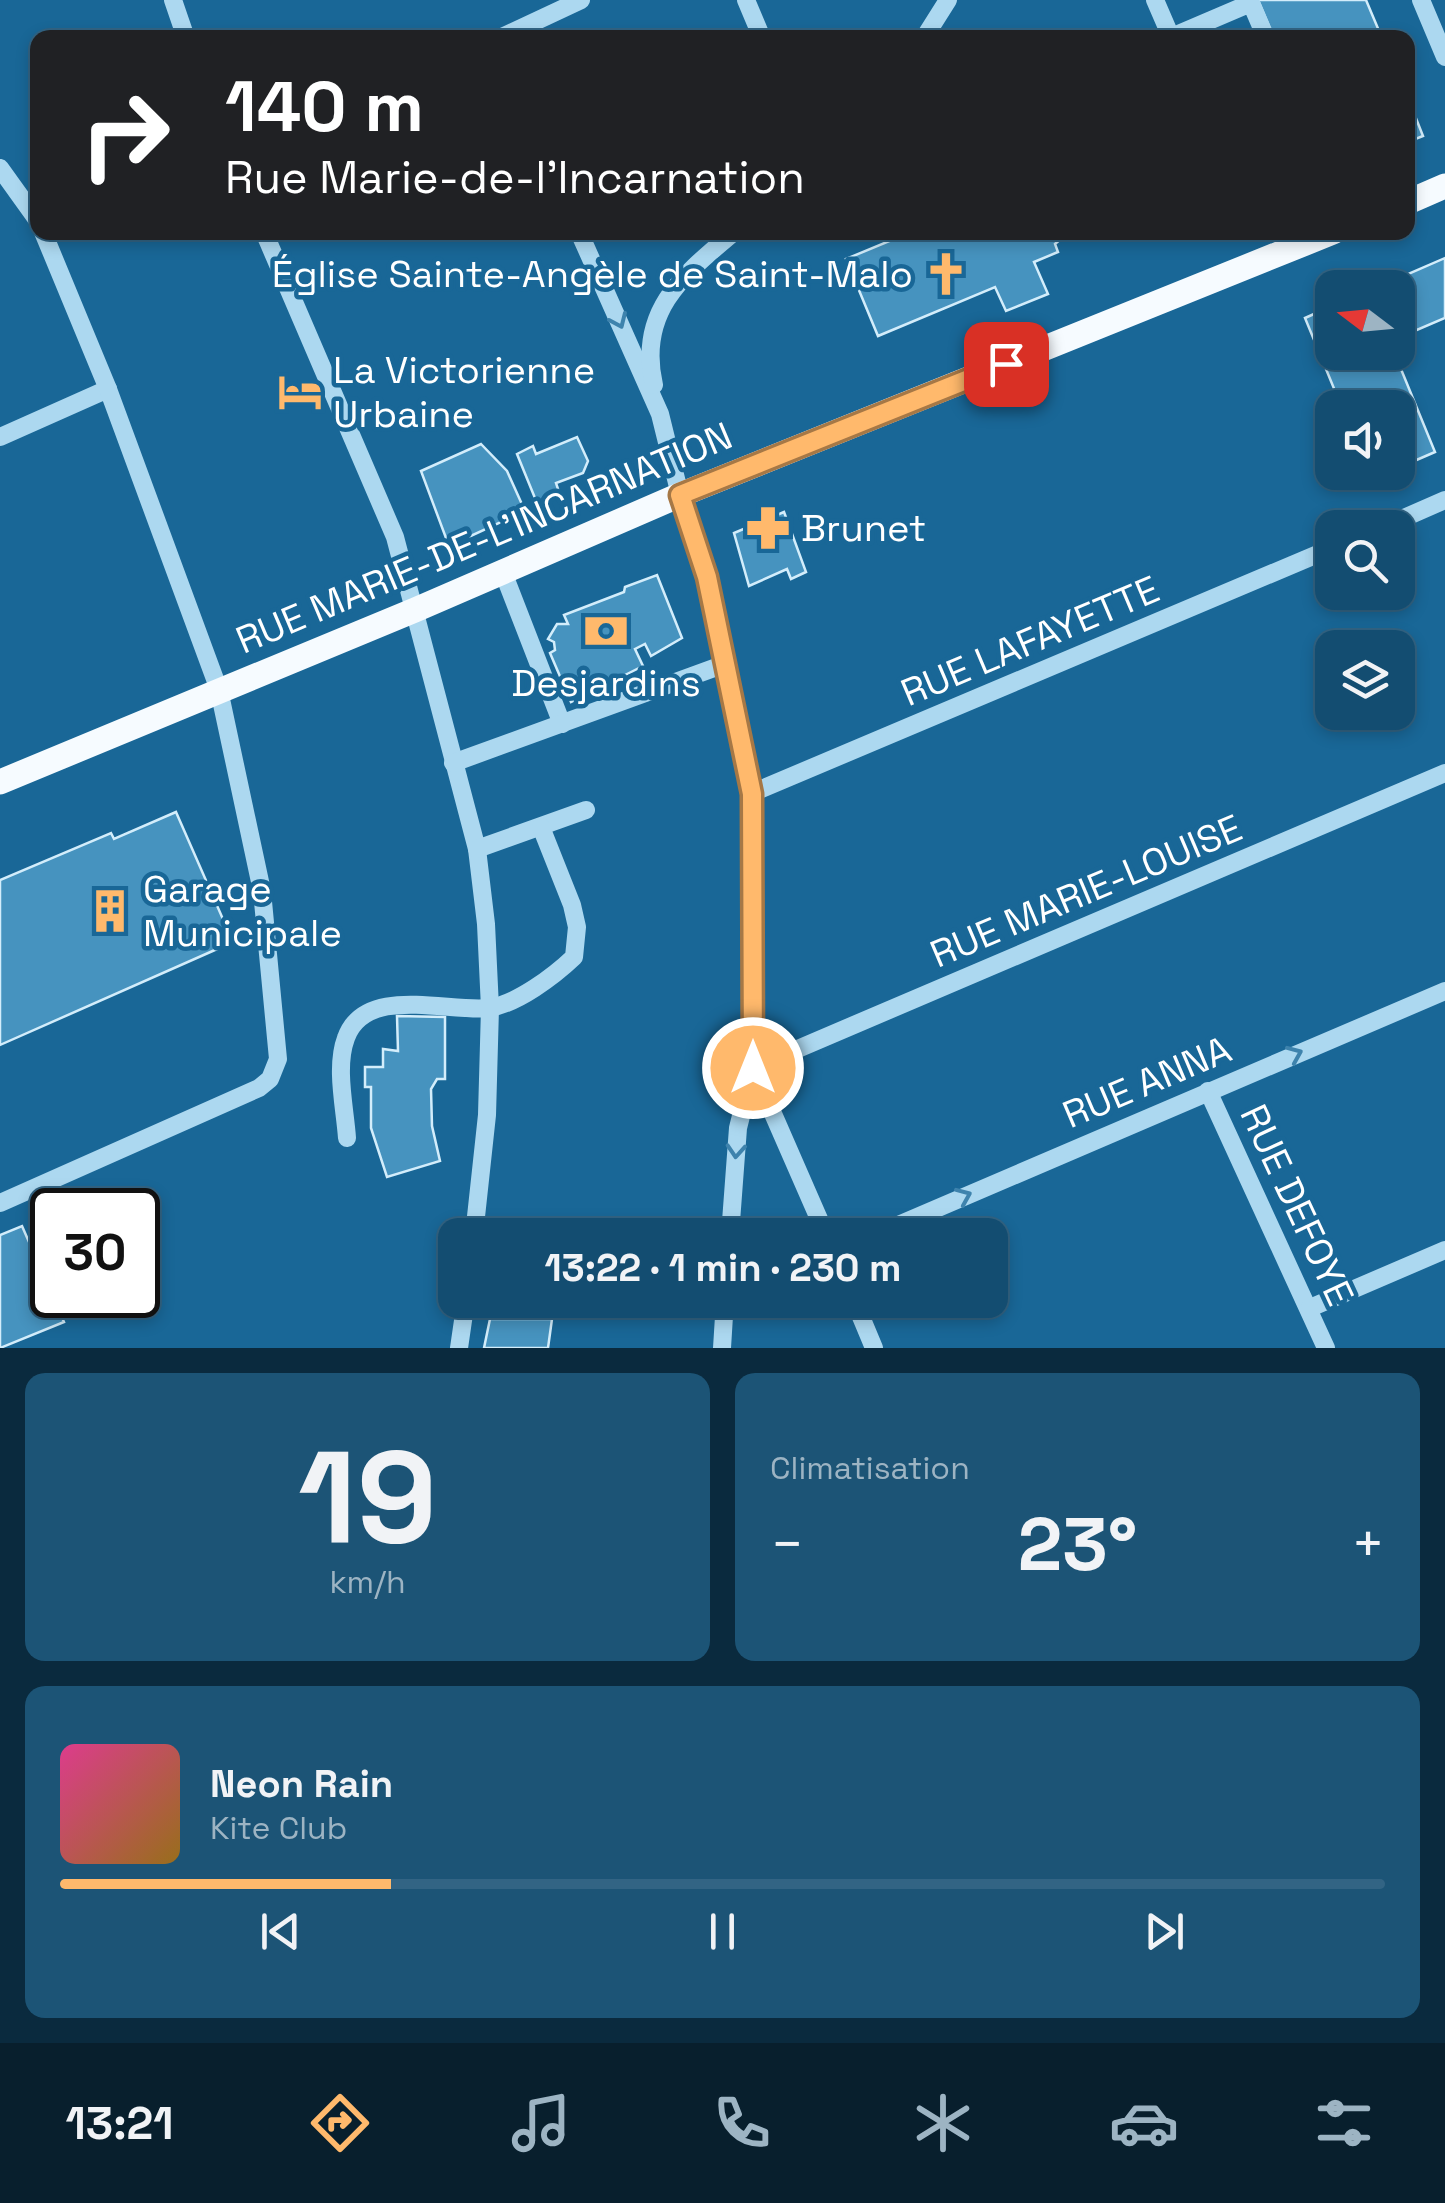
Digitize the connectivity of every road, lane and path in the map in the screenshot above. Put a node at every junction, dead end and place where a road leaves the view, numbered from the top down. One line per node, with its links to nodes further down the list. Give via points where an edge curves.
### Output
1 (172, 0): 8 (street)
2 (581, 0): 7 (street)
3 (746, 0): 10 (street)
4 (948, 0): 11 (street)
5 (1155, 0): 12 (street)
6 (1421, 0): 15 (street)
7 (537, 8): 9 (street)
8 (183, 30)
9 (510, 30)
10 (759, 30)
11 (929, 30)
12 (1167, 30)
13 (1187, 30): 14 (street, via 1252,3)
14 (1263, 30)
15 (1445, 57)
16 (0, 168): 19 (street)
17 (1445, 186): 18 (main road)
18 (1415, 199)
19 (30, 210)
20 (46, 240): 25 (street)
21 (267, 240): 33 (street, via 395,537)
22 (583, 240): 26 (street, one-way to 26)
23 (725, 240): 26 (street, via 667,295 652,331 650,367)
24 (1313, 240): 28 (main road, RUE MARIE-DE-L'INCARNATION)
25 (108, 389): 27 (street); 35 (street)
26 (660, 414): 28 (street)
27 (0, 437)
28 (680, 495): 32 (main road, RUE MARIE-DE-L'INCARNATION); 34 (street)
29 (1445, 500): 30 (street)
30 (1415, 513)
31 (1315, 555): 40 (street, RUE LAFAYETTE)
32 (503, 572): 33 (main road, RUE MARIE-DE-L'INCARNATION); 36 (street)
33 (416, 610): 35 (main road, RUE MARIE-DE-L'INCARNATION); 37 (street)
34 (725, 664): 36 (street); 40 (street)
35 (219, 690): 39 (main road, RUE MARIE-DE-L'INCARNATION); 49 (street, via 262,891 278,1059 270,1079)
36 (562, 724): 37 (street)
37 (454, 764): 43 (street)
38 (1445, 773): 46 (street, RUE MARIE-LOUISE)
39 (0, 782)
40 (752, 794): 46 (street)
41 (586, 810): 42 (street)
42 (540, 827): 43 (street); 45 (street, via 572,905 574,957 546,983)
43 (476, 849): 45 (street)
44 (1445, 991): 47 (street, RUE ANNA, one-way to 44)
45 (490, 1008): 48 (street, via 396,1005 352,1025 343,1050); 50 (street)
46 (753, 1068): 51 (street, one-way to 51, via 738,1128); 52 (street)
47 (1208, 1091): 53 (street, RUE ANNA, one-way to 47); 55 (street, RUE DEFOYE)
48 (347, 1138)
49 (0, 1202)
50 (476, 1218)
51 (731, 1218)
52 (819, 1218)
53 (914, 1218)
54 (1445, 1250): 55 (street)
55 (1310, 1308): 62 (street, RUE DEFOYE)
56 (463, 1318): 60 (street)
57 (724, 1318): 61 (street)
58 (860, 1318): 59 (street)
59 (870, 1346)
60 (459, 1348)
61 (722, 1348)
62 (1326, 1348)

